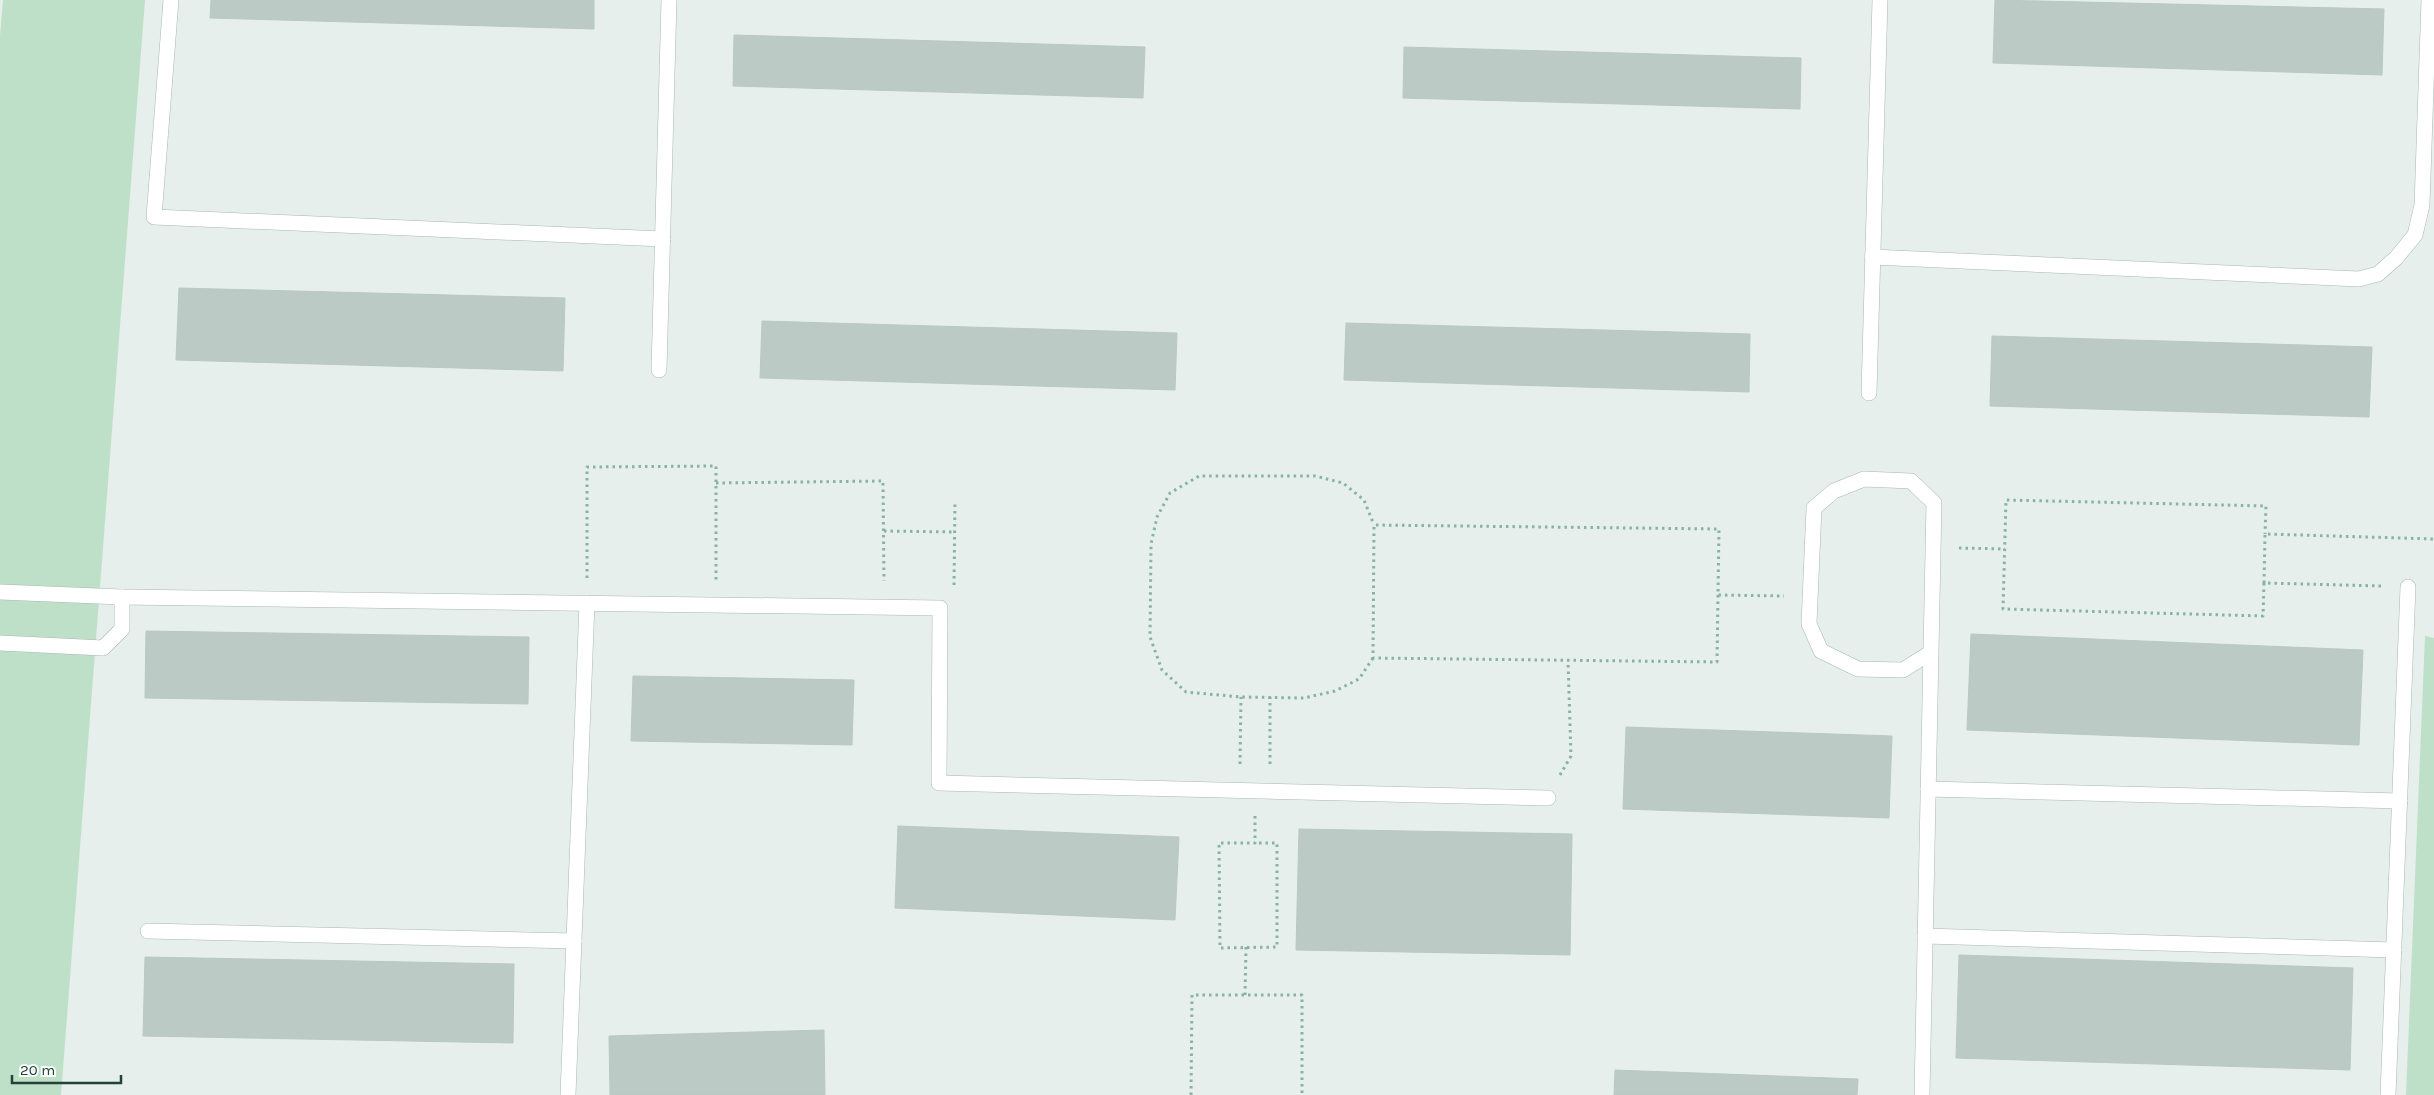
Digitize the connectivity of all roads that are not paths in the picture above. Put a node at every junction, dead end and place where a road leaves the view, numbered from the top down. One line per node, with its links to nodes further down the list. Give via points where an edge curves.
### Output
1 (171, 0): 5 (lane, via 154,217)
2 (669, 0): 5 (lane)
3 (1880, 0): 6 (lane)
4 (2428, 0): 6 (lane, via 2422,205 2415,235 2378,274 2359,279)
5 (663, 239): 7 (lane)
6 (1872, 257): 8 (lane)
7 (659, 370)
8 (1869, 393)
9 (2408, 587): 17 (lane)
10 (0, 592): 11 (lane)
11 (122, 597): 12 (lane); 13 (lane, via 122,629 103,648)
12 (587, 603): 16 (lane, via 940,608 939,783); 20 (lane)
13 (0, 643)
14 (1930, 653): 14 (lane, via 1903,670 1858,669 1821,651 1809,624 1814,508 1834,491 1864,480 1911,481 1934,502); 15 (lane)
15 (1928, 789): 17 (lane); 19 (lane)
16 (1548, 798)
17 (2400, 801): 21 (lane)
18 (148, 930): 20 (lane)
19 (1925, 936): 21 (lane); 23 (lane)
20 (574, 941): 22 (lane)
21 (2394, 950): 24 (lane)
22 (568, 1095)
23 (1922, 1095)
24 (2388, 1095)

